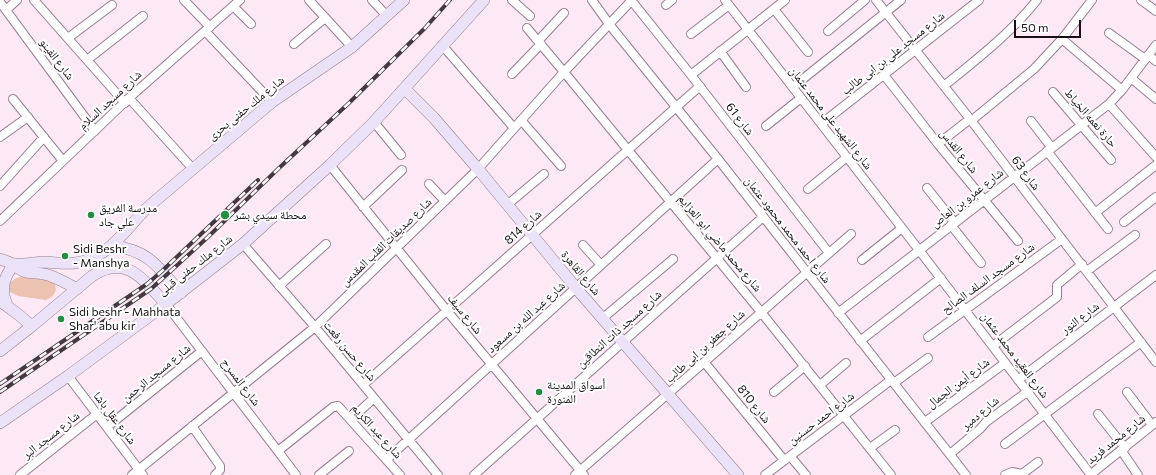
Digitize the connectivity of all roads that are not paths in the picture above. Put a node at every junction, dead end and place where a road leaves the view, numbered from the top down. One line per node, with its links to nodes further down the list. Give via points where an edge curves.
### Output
1 (16, 0): 26 (street)
2 (34, 0): 42 (street)
3 (184, 0): 37 (street)
4 (240, 0): 24 (street, شارع مسجد السلام)
5 (309, 0): 33 (street)
6 (372, 0): 31 (street)
7 (404, 0): 31 (street, شارع ملك حفنى بحرى)
8 (484, 0): 46 (street, شارع ملك حفنى قبلى)
9 (512, 0): 32 (street)
10 (592, 0): 35 (street, شارع احمد محمد محمود عثمان)
11 (632, 0): 35 (street, شارع صديقات القلب المقدس); 57 (street, شارع 61)
12 (785, 0): 25 (street)
13 (865, 0): 39 (street)
14 (876, 0): 28 (street, شارع 63)
15 (901, 0): 28 (street)
16 (979, 0): 49 (street, شارع مسجد على بن ابى طالب)
17 (1037, 0): 61 (street, via 1000,39)
18 (1092, 0): 43 (street)
19 (1141, 0): 22 (street)
20 (0, 2): 26 (street, شارع الفينو)
21 (727, 2): 38 (street, شارع الشهيد على محمد عثمان); 41 (street)
22 (1151, 3): 27 (street)
23 (112, 5): 42 (street)
24 (233, 6): 34 (street); 37 (street, شارع مسجد السلام)
25 (774, 9): 38 (street); 51 (street)
26 (6, 10): 83 (street, شارع الفينو)
27 (1156, 11)
28 (886, 12): 49 (street, شارع 63); 63 (street)
29 (564, 13): 44 (street)
30 (143, 16): 53 (street)
31 (387, 16): 48 (street, شارع ملك حفنى بحرى)
32 (530, 16)
33 (326, 18): 45 (street); 48 (street)
34 (251, 24)
35 (609, 24): 55 (street, شارع صديقات القلب المقدس); 73 (street, شارع احمد محمد محمود عثمان)
36 (527, 28): 44 (street, شارع محمد ماضي ابو العزايم)
37 (207, 29): 70 (street, شارع مسجد السلام); 71 (street)
38 (748, 29): 50 (street); 63 (street, شارع الشهيد على محمد عثمان)
39 (828, 31)
40 (1109, 33): 52 (street)
41 (692, 34)
42 (68, 38): 53 (street)
43 (1062, 39): 65 (street); 76 (street, via 1034,69)
44 (539, 42): 55 (street, شارع محمد ماضي ابو العزايم); 56 (street)
45 (294, 44)
46 (442, 45): 64 (street, شارع ملك حفنى قبلى); 82 (street)
47 (1156, 45): 52 (street, شارع عمرو بن العاص)
48 (352, 46): 71 (street, شارع ملك حفنى بحرى)
49 (915, 50): 58 (street, شارع مسجد على بن ابى طالب); 61 (street, شارع 63)
50 (720, 51): 57 (street); 62 (street)
51 (808, 52)
52 (1146, 57): 54 (street); 59 (street, شارع عمرو بن العاص)
53 (86, 60): 70 (street)
54 (1156, 61)
55 (564, 72): 75 (street, شارع صديقات القلب المقدس); 87 (street, شارع محمد ماضي ابو العزايم)
56 (512, 74)
57 (691, 74): 60 (street, شارع 61)
58 (884, 75): 79 (street, شارع مسجد على بن ابى طالب); 86 (street, شارع القدس)
59 (1131, 78): 65 (street, شارع عمرو بن العاص); 69 (street)
60 (700, 86): 73 (street, شارع 814); 131 (street, شارع 61)
61 (944, 86): 76 (street, شارع 63)
62 (746, 87)
63 (793, 87): 67 (street, شارع الشهيد على محمد عثمان)
64 (404, 89): 78 (street, شارع ملك حفنى قبلى); 99 (street, شارع القاهرة, via 434,118)
65 (1122, 90): 72 (street, شارع عمرو بن العاص)
66 (1052, 92): 80 (street, حارة نعمه الخياط)
67 (801, 98): 79 (street, شارع الشهيد على محمد عثمان); 81 (street)
68 (13, 99): 74 (street)
69 (1156, 99)
70 (127, 101): 83 (street, شارع مسجد السلام); 98 (street)
71 (272, 102): 98 (street, شارع ملك حفنى بحرى)
72 (1109, 104): 80 (street, شارع عمرو بن العاص); 91 (street)
73 (676, 107): 87 (street, شارع 814); 92 (street, شارع احمد محمد محمود عثمان)
74 (28, 117): 84 (street); 85 (street)
75 (521, 120): 82 (street, شارع صديقات القلب المقدس); 97 (street)
76 (971, 120): 86 (street); 102 (street, شارع 63)
77 (1031, 121): 88 (street)
78 (374, 122): 89 (street); 95 (street, شارع ملك حفنى قبلى)
79 (821, 124): 90 (street, شارع الشهيد على محمد عثمان)
80 (1082, 125): 88 (street, شارع عمرو بن العاص); 93 (street, حارة نعمه الخياط)
81 (766, 126)
82 (514, 128): 99 (street, شارع صديقات القلب المقدس)
83 (96, 130): 94 (street, شارع مسجد السلام)
84 (0, 137)
85 (44, 137): 94 (street); 104 (street)
86 (938, 144): 108 (street, شارع القدس)
87 (628, 150): 110 (street, شارع محمد ماضي ابو العزايم); 121 (street, شارع 814)
88 (1049, 150): 102 (street, شارع عمرو بن العاص); 113 (street)
89 (401, 155)
90 (846, 157): 106 (street); 118 (street, شارع الشهيد على محمد عثمان)
91 (1156, 157)
92 (718, 159): 110 (street, شارع عبد الله بن مسعود); 114 (street, شارع احمد محمد محمود عثمان)
93 (1111, 160)
94 (63, 161): 115 (street, شارع مسجد السلام)
95 (330, 165): 112 (street, شارع سيف); 125 (street, شارع ملك حفنى قبلى)
96 (1156, 165): 113 (street)
97 (561, 166)
98 (193, 169): 128 (street, شارع ملك حفنى بحرى, via 144,211)
99 (478, 169): 109 (street, شارع صديقات القلب المقدس); 111 (street, شارع القاهرة)
100 (402, 170): 112 (street)
101 (544, 174): 111 (street)
102 (1014, 177): 108 (street, شارع عمرو بن العاص); 123 (street, شارع 63)
103 (429, 184): 109 (street)
104 (0, 186)
105 (927, 188): 117 (street)
106 (808, 189)
107 (1156, 197): 116 (street)
108 (984, 200): 117 (street, شارع عمرو بن العاص); 124 (street, شارع القدس)
109 (445, 201): 129 (street, شارع صديقات القلب المقدس)
110 (670, 202): 132 (street, شارع محمد ماضي ابو العزايم); 139 (street, شارع عبد الله بن مسعود)
111 (507, 205): 121 (street, شارع القاهرة)
112 (363, 207): 129 (street, شارع سيف)
113 (1095, 213): 119 (street)
114 (763, 217): 132 (street, شارع مسجد ذات النطاقين); 141 (street, شارع احمد محمد محمود عثمان)
115 (0, 221)
116 (1124, 222)
117 (953, 224): 130 (street, شارع عمرو بن العاص); 136 (street)
118 (902, 228): 130 (street, شارع الشهيد على محمد عثمان); 135 (street)
119 (1108, 229)
120 (851, 234): 131 (street, شارع جعفر بن ابى طالب)
121 (532, 235): 145 (street, شارع القاهرة); 152 (street, شارع 814)
122 (1135, 235): 140 (street)
123 (1062, 239): 138 (street, شارع 63); 151 (street, شارع مسجد السلف الصالح)
124 (1018, 241)
125 (243, 244): 144 (street, شارع حسن رفعت); 147 (street, شارع ملك حفنى قبلى)
126 (326, 244): 144 (street)
127 (583, 245): 139 (street)
128 (113, 246): 137 (street, شارع ملك حفنى بحرى, via 96,258 76,263); 147 (street, via 135,251 154,262)
129 (396, 248): 152 (street, شارع سيف); 157 (street, شارع صديقات القلب المقدس)
130 (919, 250): 143 (street, شارع العقيد محمد عثمان); 154 (street, شارع عمرو بن العاص)
131 (829, 253): 141 (street, شارع جعفر بن ابى طالب)
132 (717, 258): 153 (street, شارع محمد ماضي ابو العزايم); 160 (street, شارع مسجد ذات النطاقين)
133 (0, 259): 137 (street)
134 (673, 259): 155 (street)
135 (862, 260)
136 (981, 263)
137 (14, 264): 146 (street, via 24,272 46,274); 148 (street, via 3,283)
138 (1082, 264): 140 (street, شارع 63); 162 (street, via 1057,285 1057,297)
139 (601, 265): 145 (street, شارع عبد الله بن مسعود)
140 (1087, 271): 150 (street, شارع 63)
141 (806, 273): 153 (street, شارع جعفر بن ابى طالب); 154 (street, شارع احمد محمد محمود عثمان)
142 (1156, 275): 150 (street, شارع النور)
143 (941, 278): 151 (street, شارع العقيد محمد عثمان); 159 (street)
144 (278, 286): 157 (street, شارع حسن رفعت)
145 (576, 288): 155 (street, شارع القاهرة); 170 (street, شارع عبد الله بن مسعود)
146 (77, 289): 149 (street, via 100,271 126,268 139,276); 156 (street)
147 (181, 293): 149 (street, شارع ملك حفنى قبلى)
148 (3, 303): 156 (street)
149 (166, 304): 164 (street, شارع المسرح); 172 (street, شارع ملك حفنى قبلى)
150 (1115, 306): 161 (street, شارع 63); 173 (street, شارع النور)
151 (965, 310): 158 (street, شارع مسجد السلف الصالح); 162 (street, شارع العقيد محمد عثمان)
152 (447, 311): 170 (street, شارع سيف); 176 (street, شارع 814)
153 (761, 312): 166 (street, شارع جعفر بن ابى طالب); 171 (street, شارع محمد ماضي ابو العزايم)
154 (838, 313): 159 (street, شارع احمد محمد محمود عثمان)
155 (603, 318): 160 (street, شارع القاهرة)
156 (32, 326): 163 (street)
157 (315, 327): 176 (street, شارع حسن رفعت); 180 (street, شارع صديقات القلب المقدس)
158 (928, 337)
159 (860, 341): 174 (street, شارع احمد محمد محمود عثمان)
160 (623, 342): 181 (street, شارع القاهرة); 188 (street, شارع مسجد ذات النطاقين)
161 (1141, 342): 167 (street, شارع 63); 184 (street)
162 (993, 346): 169 (street, شارع العقيد محمد عثمان)
163 (0, 351)
164 (202, 352): 180 (street, شارع المسرح); 193 (street, شارع مسجد الرحمن)
165 (928, 358): 174 (street, شارع احمد حسنين)
166 (705, 362): 181 (street, شارع جعفر بن ابى طالب); 202 (street, شارع 810)
167 (1156, 362)
168 (846, 363): 175 (street)
169 (1005, 363): 173 (street, شارع العقيد محمد عثمان); 189 (street, شارع أيمن الجمال)
170 (491, 365): 188 (street, شارع سيف); 195 (street, شارع عبد الله بن مسعود)
171 (805, 366): 175 (street, شارع محمد ماضي ابو العزايم); 177 (street)
172 (68, 376): 183 (street, شارع عقل باشا); 190 (street, شارع ملك حفنى قبلى)
173 (1018, 380): 178 (street, شارع العقيد محمد عثمان)
174 (893, 382): 186 (street, شارع احمد حسنين); 189 (street, شارع احمد محمد محمود عثمان)
175 (820, 385): 186 (street, شارع محمد ماضي ابو العزايم)
176 (363, 386): 182 (street, شارع حسن رفعت)
177 (774, 392)
178 (1027, 392): 184 (street, شارع العقيد محمد عثمان); 201 (street, شارع دمير, via 986,422)
179 (1128, 392): 191 (street)
180 (233, 393): 192 (street, شارع صديقات القلب المقدس); 199 (street, شارع المسرح)
181 (668, 395): 206 (street, شارع جعفر بن ابى طالب); 215 (street, شارع القاهرة)
182 (374, 398): 187 (street); 195 (street, شارع حسن رفعت)
183 (97, 414): 193 (street, شارع عقل باشا); 207 (street, شارع مسجد البر)
184 (1045, 414): 196 (street); 221 (street, شارع العقيد محمد عثمان)
185 (1098, 414): 198 (street)
186 (844, 415): 197 (street, شارع محمد ماضي ابو العزايم); 202 (street, شارع احمد حسنين)
187 (351, 419): 199 (street, شارع عبد الكريم, via 336,406); 203 (street, شارع عبد الكريم)
188 (537, 419): 206 (street, شارع سيف); 214 (street, شارع مسجد ذات النطاقين)
189 (925, 422): 201 (street, شارع احمد محمد محمود عثمان)
190 (0, 423)
191 (1154, 424): 198 (street, شارع محمد فريد)
192 (192, 426): 205 (street, شارع صديقات القلب المقدس); 209 (street, via 220,466)
193 (107, 427): 205 (street, شارع عقل باشا)
194 (895, 430): 197 (street)
195 (409, 439): 203 (street, شارع عبد الله بن مسعود); 213 (street, شارع حسن رفعت)
196 (1005, 444)
197 (870, 448): 218 (street, شارع محمد ماضي ابو العزايم)
198 (1123, 449): 221 (street, شارع محمد فريد); 222 (street)
199 (278, 451): 210 (street, شارع المسرح)
200 (349, 451): 211 (street)
201 (950, 454): 219 (street, شارع احمد محمد محمود عثمان)
202 (787, 458): 216 (street, شارع احمد حسنين); 217 (street, شارع 810)
203 (386, 460): 212 (street, شارع عبد الكريم)
204 (1038, 462): 220 (street, via 1022,474 1012,472)
205 (141, 472): 208 (street, شارع صديقات القلب المقدس)
206 (580, 474)
207 (20, 475)
208 (132, 475)
209 (215, 475)
210 (296, 475)
211 (319, 475)
212 (400, 475)
213 (438, 475)
214 (474, 475)
215 (738, 475)
216 (764, 475)
217 (806, 475)
218 (892, 475)
219 (966, 475)
220 (1005, 475)
221 (1090, 475)
222 (1138, 475)

